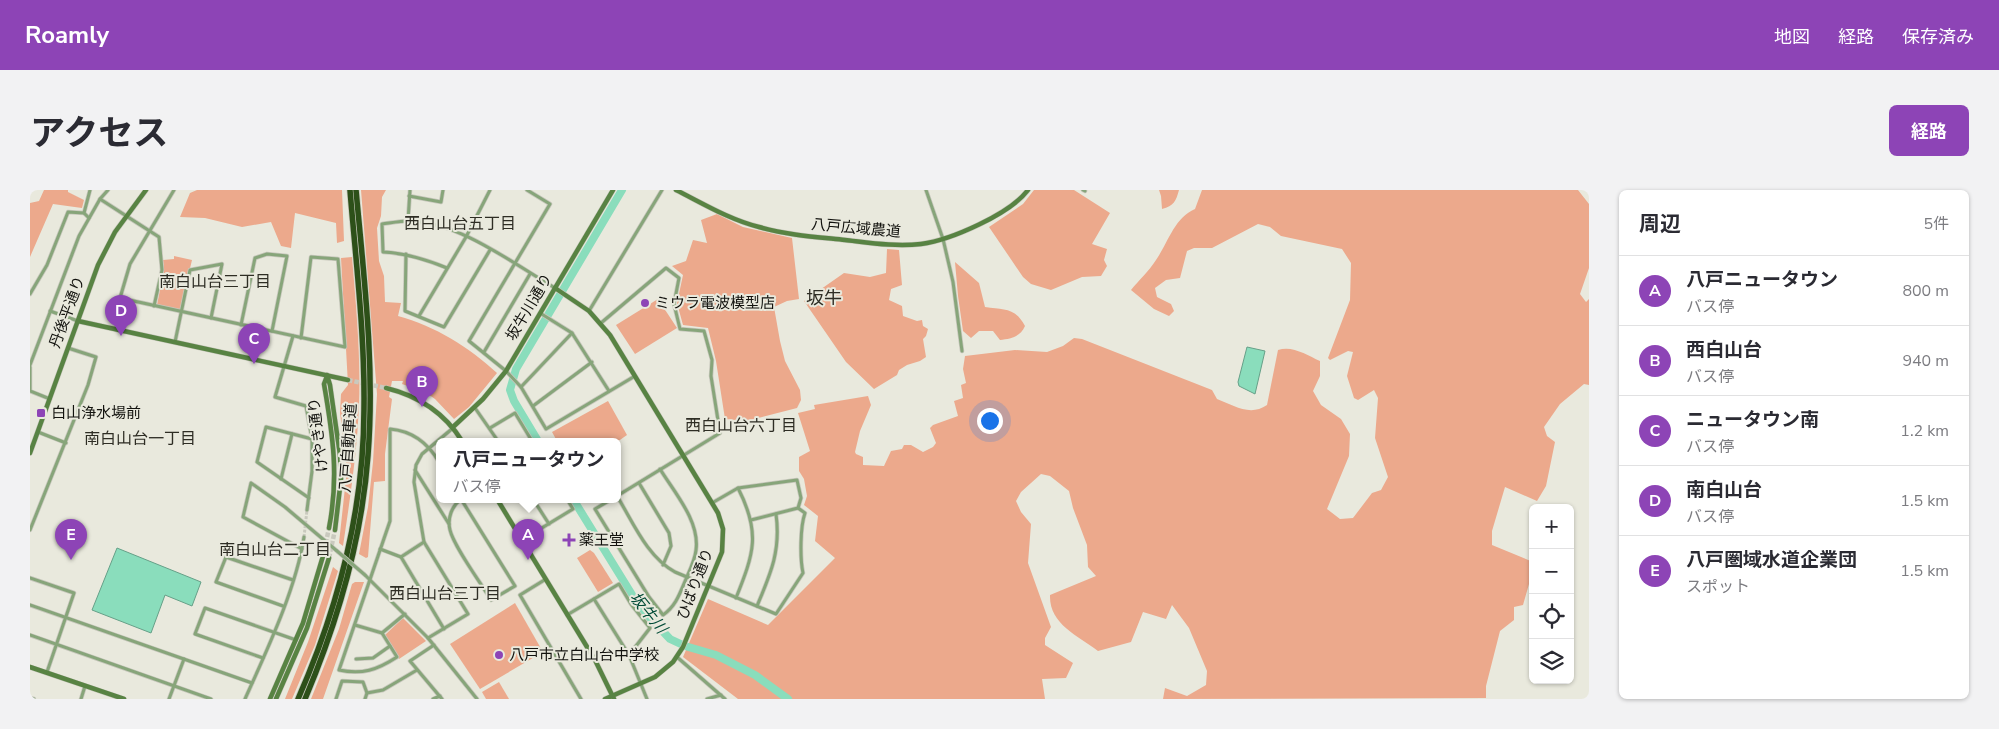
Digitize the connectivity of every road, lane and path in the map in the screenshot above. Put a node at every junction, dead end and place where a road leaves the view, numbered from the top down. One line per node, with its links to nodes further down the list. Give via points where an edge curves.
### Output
1 (90, 190): 18 (street)
2 (108, 190): 17 (street)
3 (146, 190): 19 (street, 丹後平通り)
4 (174, 190): 22 (street)
5 (350, 190): 158 (highway, 八戸自動車道, via 364,366 362,460 337,593)
6 (356, 190): 159 (highway, 八戸自動車道, via 368,334 368,455 359,527 345,586)
7 (410, 190): 16 (street)
8 (443, 190): 16 (street, via 441,202)
9 (490, 190): 23 (street)
10 (527, 190): 27 (street, via 550,204)
11 (613, 190): 30 (street, 坂牛川通り)
12 (662, 190): 34 (street)
13 (676, 190): 24 (street, 八戸広域農道, via 757,227 786,233 894,245 923,244)
14 (926, 190): 24 (street)
15 (1028, 190): 24 (street, 八戸広域農道, via 1000,214)
16 (409, 196): 21 (street)
17 (100, 199): 19 (street); 20 (street)
18 (84, 213): 20 (street); 31 (street, via 68,212 47,265)
19 (126, 216): 22 (street); 39 (street, 丹後平通り, via 105,249)
20 (89, 218): 33 (street)
21 (408, 221): 23 (street, via 443,227); 26 (street, via 382,224 383,252)
22 (149, 231): 32 (street, via 159,237 162,270); 32 (street, via 130,264 120,298)
23 (466, 236): 25 (street); 28 (street)
24 (943, 239): 48 (street, via 953,282)
25 (490, 250): 27 (street); 37 (street, via 444,327)
26 (406, 254): 28 (street); 37 (street, via 405,311)
27 (514, 264): 29 (street); 49 (street, via 469,341)
28 (447, 268): 37 (street)
29 (530, 274): 30 (street); 49 (street)
30 (556, 289): 34 (street, ひばり通り); 36 (street, 坂牛川通り)
31 (30, 294)
32 (154, 306): 35 (street)
33 (50, 311): 39 (street); 51 (street)
34 (589, 311): 40 (street, ひばり通り)
35 (181, 312): 38 (street); 38 (street, via 190,270 222,264); 46 (street)
36 (541, 314): 43 (street); 53 (street, 坂牛川通り)
37 (419, 316)
38 (211, 318): 41 (street)
39 (78, 321): 46 (street); 47 (street, 丹後平通り)
40 (601, 323): 55 (street, ひばり通り); 76 (street, via 666,268 679,278 674,304 680,329 704,331 712,360 711,376 720,432)
41 (241, 325): 42 (street); 42 (street, via 255,258 267,254 287,256)
42 (272, 331): 44 (street)
43 (572, 333): 50 (street); 57 (street)
44 (293, 336): 45 (street); 52 (street)
45 (301, 338): 45 (street, via 311,257 338,259 345,347)
46 (175, 342): 52 (street)
47 (68, 347): 60 (street, 丹後平通り); 73 (street, via 96,357)
48 (962, 351)
49 (484, 352): 53 (street)
50 (592, 362): 59 (street); 61 (street)
51 (30, 366): 60 (street, via 30,391)
52 (284, 366): 54 (street); 71 (street, via 275,397 306,406)
53 (506, 370): 57 (street); 62 (street, 坂牛川通り)
54 (327, 375): 56 (street); 100 (street, けやき通り, via 324,384 336,461); 101 (street, けやき通り, via 340,455 341,479)
55 (635, 376): 59 (street); 76 (street, ひばり通り)
56 (348, 380)
57 (521, 387): 61 (street)
58 (386, 388): 63 (street, via 426,404)
59 (609, 392): 61 (street, via 546,429)
60 (50, 398): 65 (street, 丹後平通り)
61 (533, 406)
62 (474, 408): 63 (street, 坂牛川通り); 64 (street)
63 (453, 428): 67 (street); 68 (street)
64 (490, 428): 69 (street); 70 (street, via 515,413)
65 (38, 432): 73 (street); 75 (street, 丹後平通り)
66 (292, 434): 71 (street); 80 (street); 80 (street, via 266,427 257,462)
67 (440, 438)
68 (460, 438)
69 (496, 438)
70 (530, 438)
71 (312, 439): 84 (street)
72 (436, 441): 74 (street)
73 (66, 443): 99 (street)
74 (430, 446): 77 (street); 79 (street, via 422,454); 106 (street, via 404,432 390,429 390,521)
75 (30, 453)
76 (683, 455): 78 (street); 85 (street, ひばり通り)
77 (436, 457)
78 (660, 469): 81 (street); 109 (street, via 696,531 696,548)
79 (415, 470): 98 (street); 104 (street)
80 (281, 479): 84 (street)
81 (639, 482): 83 (street); 108 (street, via 669,534 671,546)
82 (738, 488): 85 (street); 93 (street, via 796,479 801,498); 96 (street)
83 (621, 493)
84 (309, 498): 94 (street)
85 (712, 502): 114 (street, ひばり通り, via 720,519 723,543)
86 (457, 503): 98 (street)
87 (463, 503): 98 (street, via 515,586 491,600 452,537)
88 (499, 503): 103 (street)
89 (536, 503): 97 (street)
90 (569, 503): 97 (street, via 573,509)
91 (605, 503): 109 (street, via 595,509 663,615 675,604)
92 (621, 503): 108 (street)
93 (798, 508): 95 (street); 119 (street, via 805,513 800,560 804,573 776,614)
94 (307, 510)
95 (776, 514): 96 (street); 119 (street, via 778,538 774,563)
96 (751, 520): 115 (street, via 750,560)
97 (549, 524): 103 (street)
98 (449, 525)
99 (30, 528)
100 (330, 528)
101 (335, 530)
102 (304, 537): 105 (street)
103 (522, 540): 112 (street)
104 (424, 542): 107 (street); 124 (street, via 468,614)
105 (302, 549): 111 (street, bridge, via 242,517 251,483 285,507); 113 (street)
106 (380, 549): 107 (street); 111 (street)
107 (401, 557): 124 (street)
108 (663, 565): 109 (street)
109 (686, 577): 114 (street)
110 (30, 578): 122 (street, via 74,593)
111 (370, 579): 120 (street); 123 (street)
112 (546, 579): 121 (street); 164 (street, via 520,595)
113 (293, 580): 118 (street); 118 (street, via 226,557 216,582)
114 (708, 587): 115 (street); 133 (street, ひばり通り)
115 (736, 598): 119 (street)
116 (594, 599): 121 (street); 134 (street); 134 (street, via 619,584 650,628)
117 (30, 605): 122 (street)
118 (283, 606): 125 (street)
119 (757, 606)
120 (405, 614): 126 (street); 128 (street)
121 (567, 615): 149 (street)
122 (66, 618): 130 (street); 136 (street)
123 (354, 625): 126 (street); 131 (street, via 339,670 363,672 381,667 397,657)
124 (444, 629): 128 (street)
125 (274, 632): 129 (street); 135 (street); 135 (street, via 205,608 195,634)
126 (382, 633): 131 (street)
127 (30, 635): 130 (street)
128 (428, 638): 132 (street)
129 (297, 640): 156 (street); 157 (street, via 326,557 307,628)
130 (56, 644): 140 (street); 144 (street)
131 (390, 646): 137 (street, via 373,658)
132 (434, 646): 139 (street, via 410,660); 163 (street)
133 (678, 654): 142 (street, ひばり通り, via 661,673); 146 (street)
134 (629, 655): 142 (street)
135 (263, 658): 141 (street)
136 (184, 659): 141 (street); 144 (street)
137 (356, 659)
138 (30, 667): 140 (street)
139 (418, 670): 145 (street, via 383,690); 147 (street)
140 (47, 672): 143 (street)
141 (252, 683): 155 (street)
142 (642, 685): 149 (street, ひばり通り); 166 (street)
143 (86, 686): 151 (street); 152 (street)
144 (174, 686): 153 (street); 154 (street)
145 (367, 693): 160 (street, via 363,682 342,681); 161 (street)
146 (721, 695): 167 (street); 168 (street)
147 (441, 697): 162 (street)
148 (30, 698): 150 (street)
149 (614, 698): 165 (street, ひばり通り)
150 (34, 699)
151 (81, 699)
152 (124, 699)
153 (169, 699)
154 (211, 699)
155 (245, 699)
156 (270, 699)
157 (276, 699)
158 (298, 699)
159 (304, 699)
160 (336, 699)
161 (365, 699)
162 (433, 699)
163 (477, 699)
164 (581, 699)
165 (606, 699)
166 (647, 699)
167 (707, 699)
168 (726, 699)

